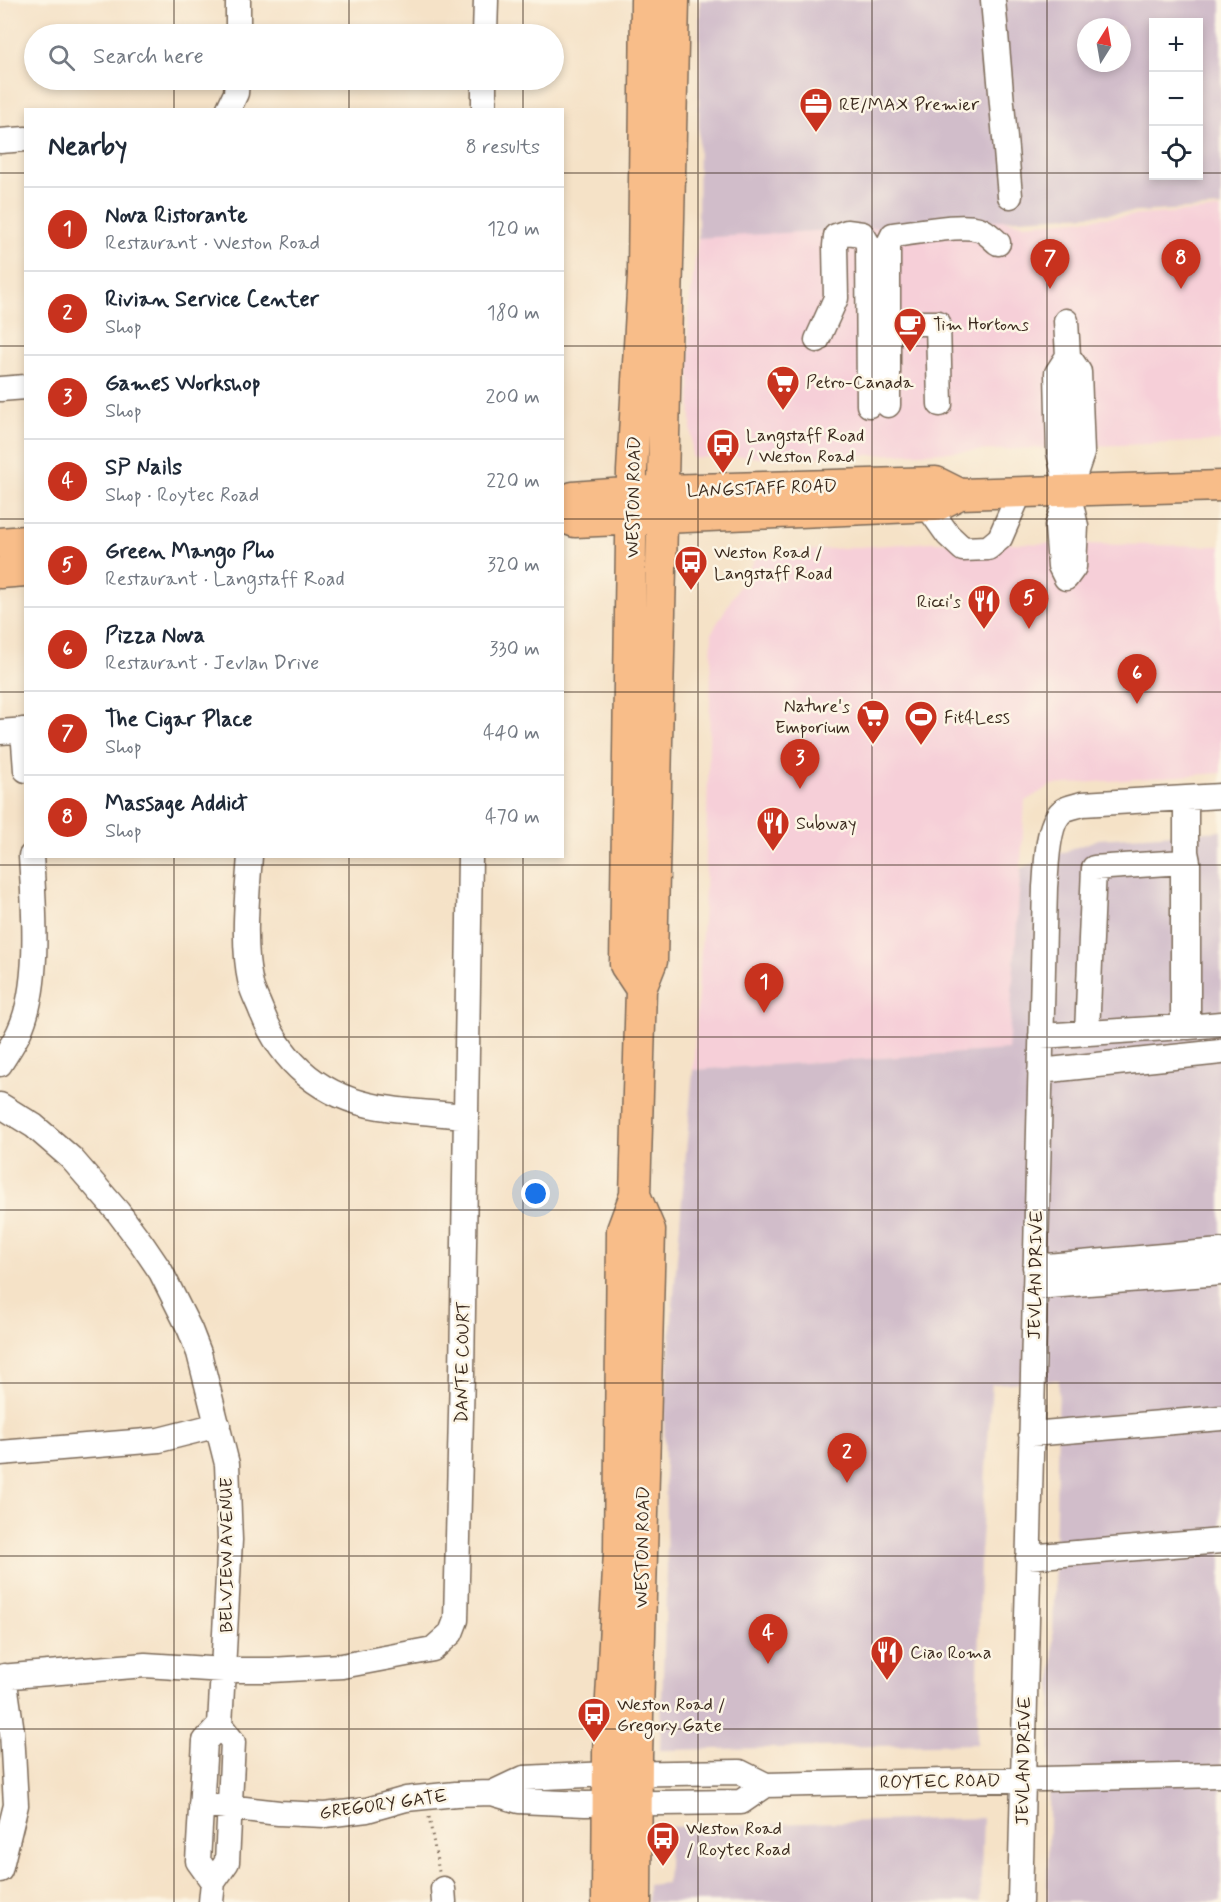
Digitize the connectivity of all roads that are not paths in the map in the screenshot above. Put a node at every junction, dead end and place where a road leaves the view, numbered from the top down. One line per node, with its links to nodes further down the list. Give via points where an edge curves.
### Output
1 (238, 0): 6 (street)
2 (486, 0): 7 (street)
3 (646, 0): 28 (main road, WESTON ROAD, via 643,274)
4 (674, 0): 27 (main road, WESTON ROAD)
5 (993, 0): 14 (street)
6 (238, 24)
7 (485, 24)
8 (236, 90): 10 (street)
9 (484, 90): 11 (street)
10 (229, 108)
11 (484, 108)
12 (24, 139): 13 (street)
13 (0, 141)
14 (1010, 196)
15 (998, 243): 16 (street, via 976,228 893,235 888,245 879,405)
16 (868, 282)
17 (1066, 321): 23 (street, via 1068,356 1057,373 1059,453)
18 (901, 323): 21 (street, via 938,323)
19 (24, 387): 20 (street)
20 (0, 389)
21 (939, 404)
22 (1221, 486): 23 (main road, LANGSTAFF ROAD)
23 (1068, 490): 24 (main road, LANGSTAFF ROAD)
24 (1020, 492): 25 (main road, LANGSTAFF ROAD); 29 (street, via 1000,538 988,548 963,549)
25 (960, 495): 27 (main road, LANGSTAFF ROAD, via 936,482); 29 (main road, LANGSTAFF ROAD)
26 (564, 503): 28 (main road, LANGSTAFF ROAD, via 573,497)
27 (664, 504): 28 (main road, LANGSTAFF ROAD); 29 (main road, LANGSTAFF ROAD); 43 (main road, WESTON ROAD, via 652,961)
28 (632, 506): 30 (main road, LANGSTAFF ROAD, via 575,522); 43 (main road, WESTON ROAD, via 625,965)
29 (928, 507)
30 (564, 518)
31 (24, 541): 32 (main road)
32 (0, 543)
33 (24, 571): 34 (main road)
34 (0, 573)
35 (16, 731): 36 (street)
36 (24, 762)
37 (1221, 796): 38 (street, JEVLAN DRIVE)
38 (1186, 798): 39 (street); 46 (street, JEVLAN DRIVE, via 1082,804 1063,810 1053,823 1045,887)
39 (1184, 857): 44 (street, via 1188,862 1188,1027); 45 (street, via 1094,868); 45 (street, via 1183,1027)
40 (31, 858): 48 (street, via 34,951 30,994 20,1031)
41 (250, 858): 51 (street, via 246,938 251,985 281,1050 326,1089 353,1100 378,1107)
42 (470, 858): 51 (street, DANTE COURT)
43 (641, 989): 52 (main road, WESTON ROAD)
44 (1221, 1024)
45 (1087, 1033): 46 (street)
46 (1041, 1036): 49 (street, JEVLAN DRIVE)
47 (1221, 1052): 49 (street)
48 (0, 1064)
49 (1040, 1071): 55 (street, JEVLAN DRIVE)
50 (0, 1105): 58 (street, BELVIEW AVENUE, via 34,1126 71,1158 142,1244 190,1329)
51 (466, 1116): 64 (street, DANTE COURT, via 456,1620 451,1633 433,1649 342,1666)
52 (635, 1196): 67 (main road, WESTON ROAD, via 650,1230); 68 (main road, WESTON ROAD, via 622,1230 619,1552)
53 (1221, 1251): 55 (street)
54 (1221, 1272): 55 (street)
55 (1035, 1277): 59 (street, JEVLAN DRIVE)
56 (1221, 1409): 59 (street)
57 (1221, 1418): 59 (street)
58 (218, 1425): 60 (street, via 159,1440); 64 (street, BELVIEW AVENUE, via 227,1464 230,1540)
59 (1031, 1430): 63 (street, JEVLAN DRIVE)
60 (0, 1453)
61 (1221, 1528): 63 (street)
62 (1221, 1541): 63 (street)
63 (1028, 1550): 70 (street, JEVLAN DRIVE)
64 (224, 1670): 65 (street, DANTE COURT, via 145,1665); 66 (street, BELVIEW AVENUE)
65 (2, 1677): 77 (street, via 12,1731 16,1805)
66 (220, 1725): 74 (street, via 204,1741); 76 (street, via 233,1742)
67 (638, 1773): 68 (street, GREGORY GATE); 71 (street, ROYTEC ROAD, via 740,1772); 73 (main road, WESTON ROAD)
68 (608, 1774): 72 (street, GREGORY GATE, via 524,1778); 75 (main road, WESTON ROAD)
69 (1221, 1775): 70 (street, ROYTEC ROAD)
70 (1023, 1779): 71 (street, ROYTEC ROAD); 81 (street, JEVLAN DRIVE)
71 (766, 1785): 73 (street, via 741,1802)
72 (492, 1793): 75 (street, GREGORY GATE, via 519,1801); 76 (street, GREGORY GATE, via 406,1799 367,1810 325,1815)
73 (638, 1803): 75 (street); 80 (main road, WESTON ROAD)
74 (201, 1804): 76 (street, GREGORY GATE); 78 (street, via 198,1861)
75 (609, 1804): 79 (main road, WESTON ROAD)
76 (229, 1807): 78 (street, via 227,1862)
77 (0, 1870)
78 (212, 1892)
79 (607, 1902)
80 (636, 1902)
81 (1020, 1902)

